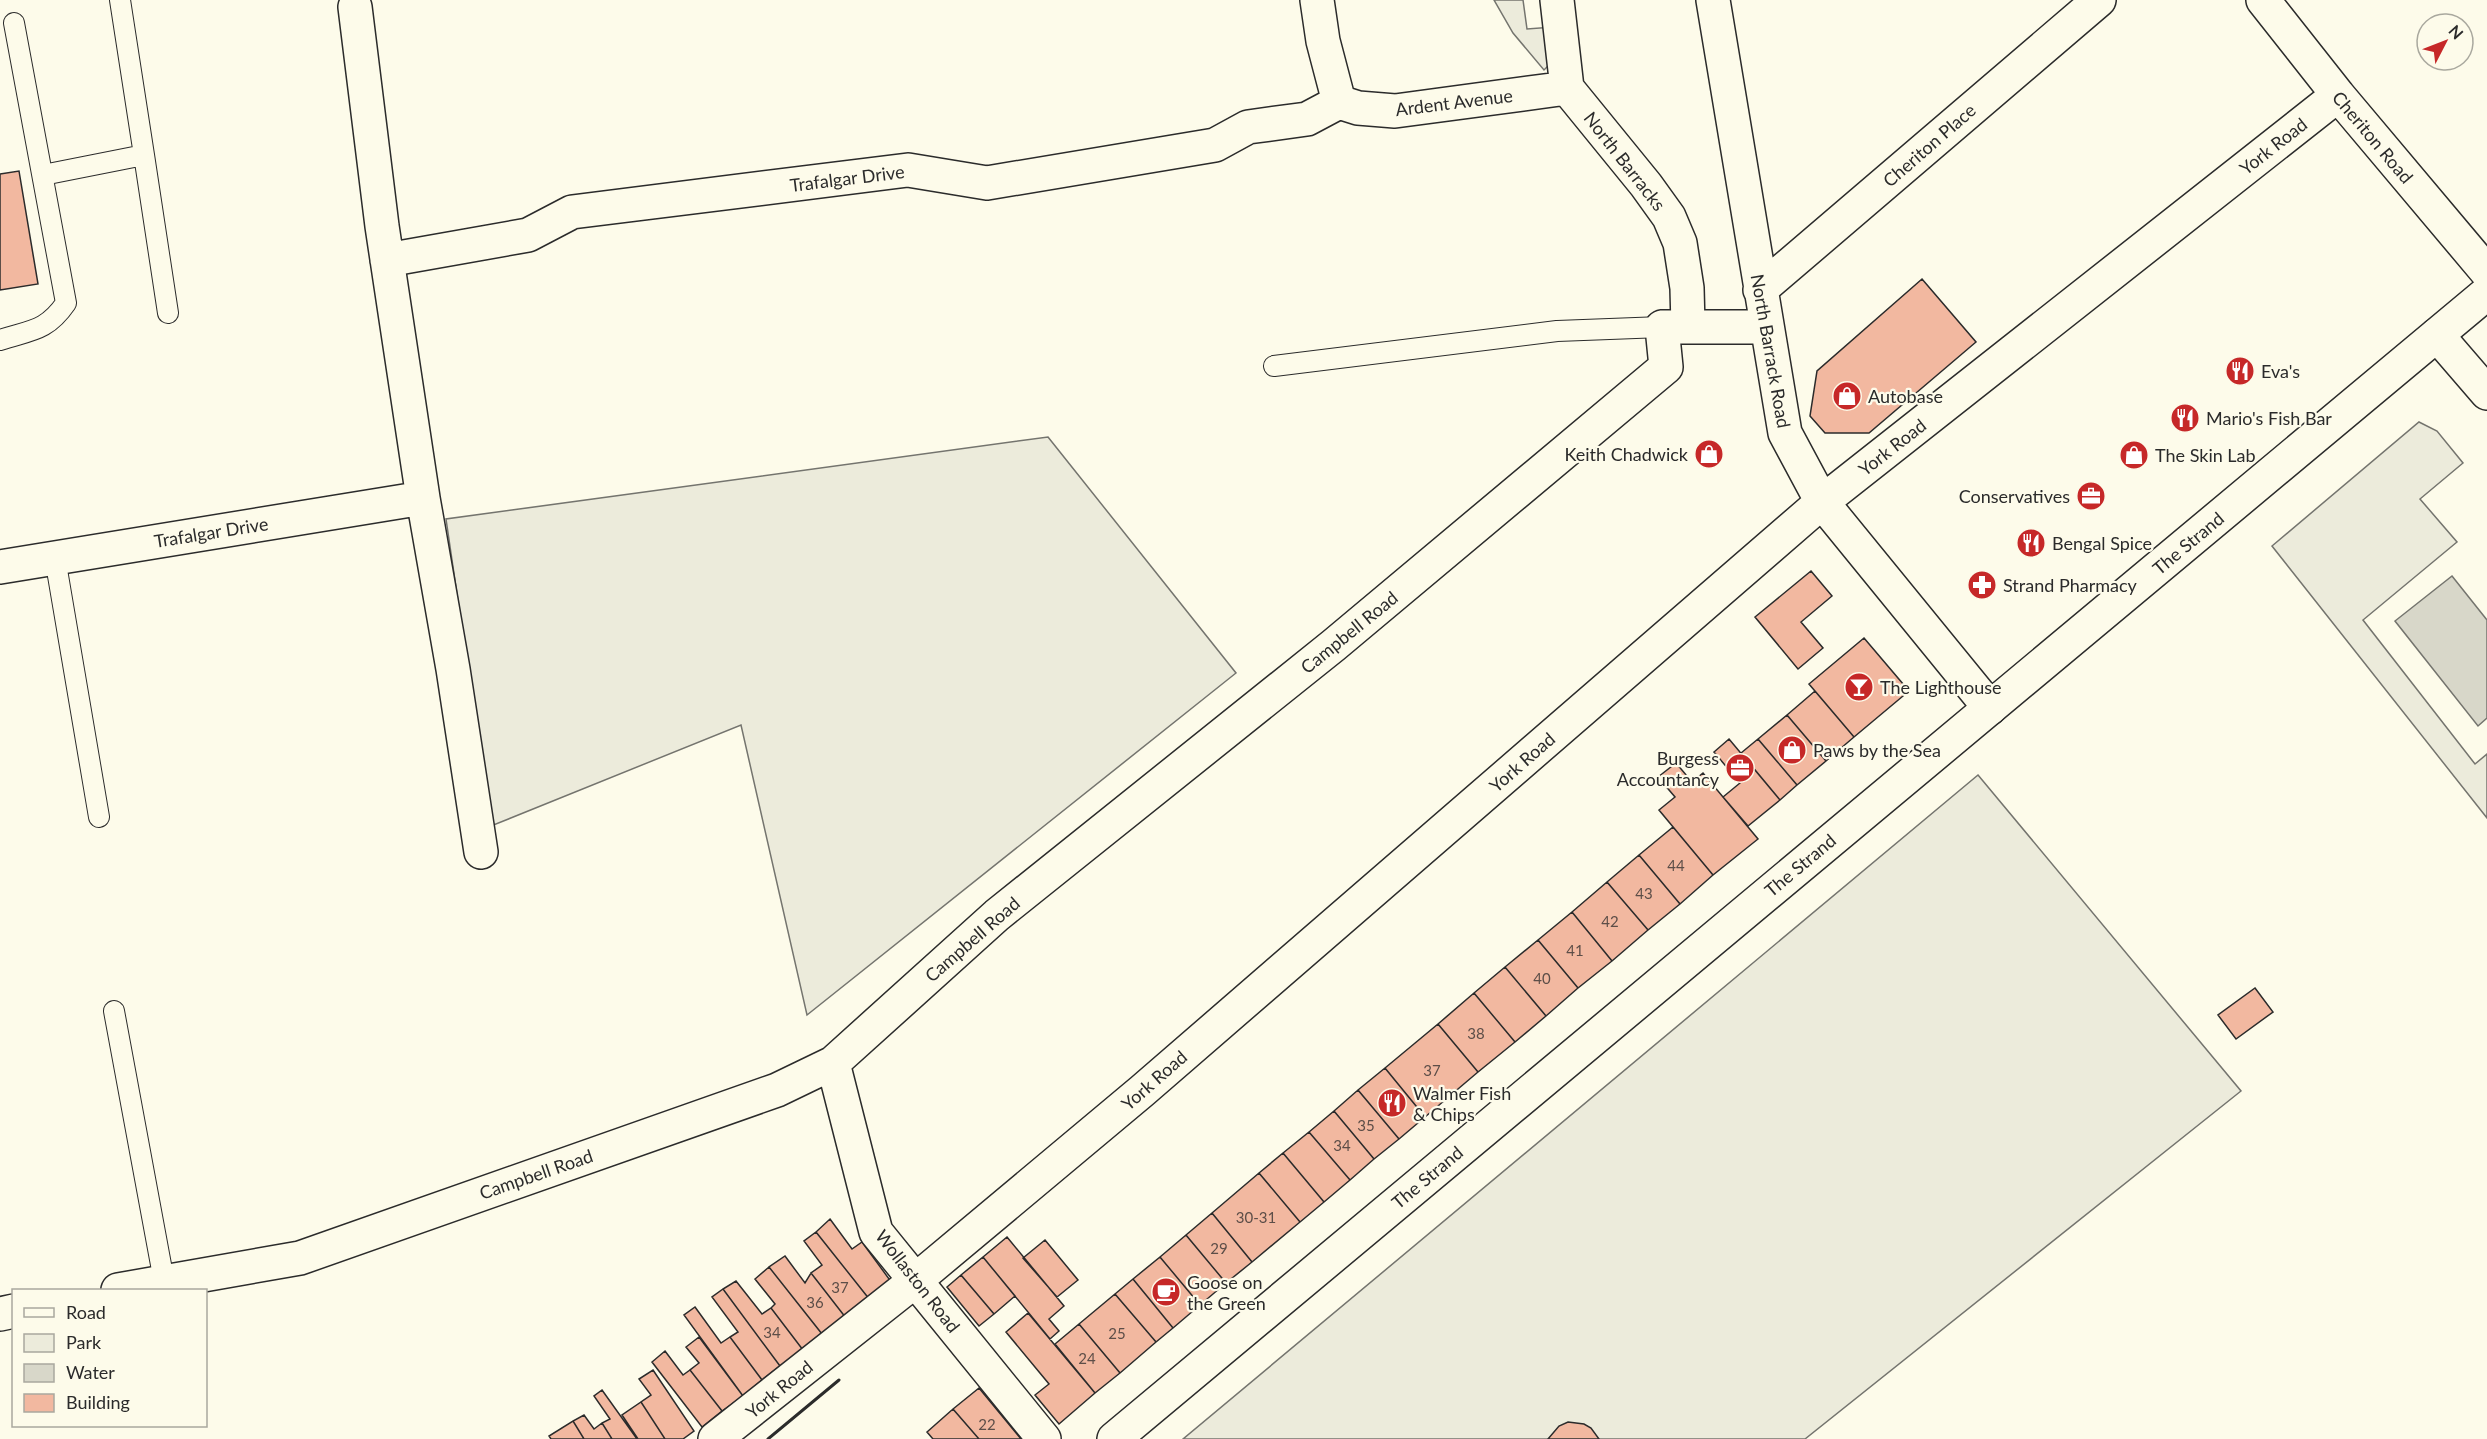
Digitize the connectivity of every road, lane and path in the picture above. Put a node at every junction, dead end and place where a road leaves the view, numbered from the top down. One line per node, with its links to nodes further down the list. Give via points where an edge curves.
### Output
1 (120, 0): 12 (lane)
2 (1317, 0): 11 (street)
3 (1557, 0): 9 (street)
4 (1713, 0): 16 (street, North Barrack Road)
5 (2099, 0): 16 (street, Cheriton Place)
6 (2263, 0): 10 (street, Cheriton Road)
7 (355, 7): 14 (street)
8 (15, 23): 13 (lane)
9 (1567, 88): 11 (street, Ardent Avenue, via 1395,111); 19 (street, North Barracks, via 1669,217 1680,243 1687,288)
10 (2338, 95): 15 (street, Cheriton Road); 26 (street, York Road)
11 (1339, 102): 14 (street, Trafalgar Drive, via 1307,119 1248,127 1215,145 1010,180 987,183 908,170 572,212 528,235)
12 (144, 155): 13 (lane); 18 (lane)
13 (43, 175): 22 (lane, via 66,303 40,329)
14 (387, 260): 25 (street)
15 (2487, 272)
16 (1760, 290): 20 (street, North Barrack Road)
17 (2487, 293): 21 (street, The Strand)
18 (168, 313)
19 (1675, 326): 20 (street); 23 (lane, via 1557,331); 33 (street, Campbell Road, via 1666,367 1334,645 997,915)
20 (1767, 327): 26 (street, North Barrack Road, via 1785,433)
21 (2437, 334): 24 (street); 29 (street, The Strand)
22 (0, 340)
23 (1274, 366)
24 (2487, 393)
25 (423, 498): 27 (street, Trafalgar Drive); 31 (street)
26 (1822, 502): 29 (street, North Barrack Road); 34 (street, York Road, via 1142,1091)
27 (55, 558): 28 (street, Trafalgar Drive); 30 (lane)
28 (0, 567)
29 (1990, 708): 39 (street, The Strand)
30 (99, 817)
31 (481, 852)
32 (114, 1011): 35 (lane)
33 (833, 1063): 34 (street, Wollaston Road, via 876,1232); 35 (street, Campbell Road, via 777,1090 300,1258)
34 (916, 1280): 37 (street, York Road); 38 (street, Wollaston Road)
35 (164, 1281): 36 (street, Campbell Road)
36 (123, 1289)
37 (715, 1439)
38 (1044, 1439)
39 (1114, 1439)

